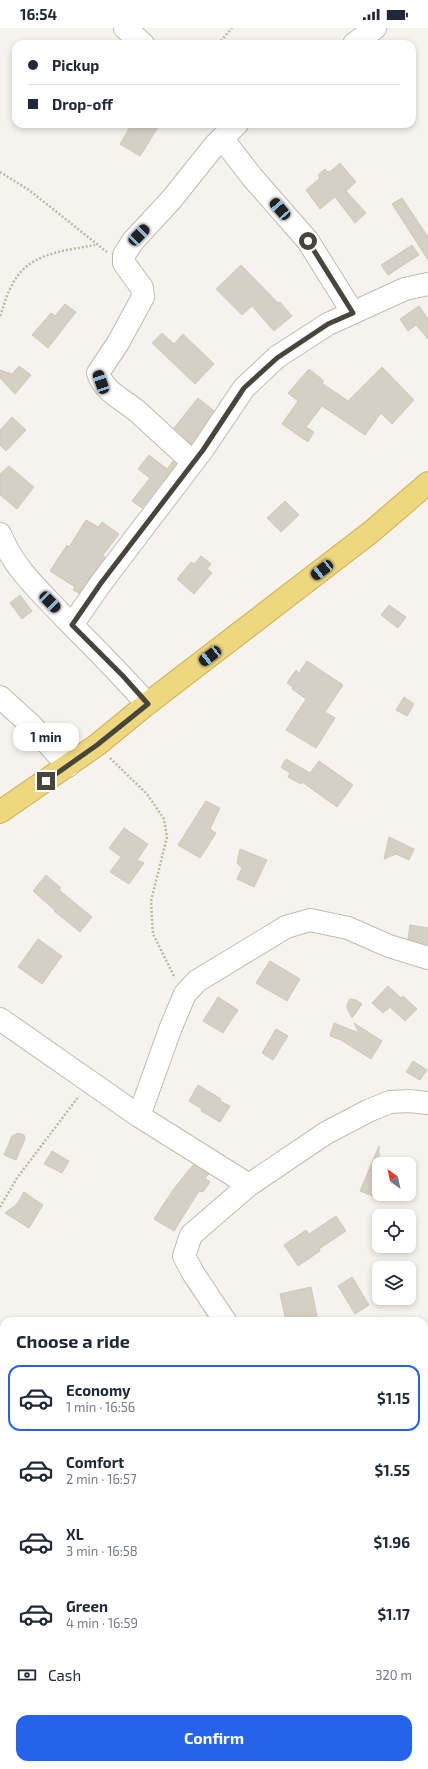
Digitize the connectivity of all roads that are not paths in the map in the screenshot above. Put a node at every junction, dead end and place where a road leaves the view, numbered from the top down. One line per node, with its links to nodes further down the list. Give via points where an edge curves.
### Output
1 (125, 28): 3 (street)
2 (375, 28): 4 (street)
3 (138, 40)
4 (359, 40)
5 (228, 130): 7 (street, via 252,177 308,241); 8 (street, via 171,200 133,241 124,255 124,263 142,288 143,297 98,373 101,382 110,392 137,411)
6 (428, 284): 7 (street, via 405,289)
7 (353, 313): 8 (street, via 328,324 277,358 244,388 228,415)
8 (193, 462): 11 (street)
9 (428, 483): 13 (highway, via 371,532)
10 (0, 534): 11 (street, via 22,573)
11 (72, 625): 13 (street)
12 (0, 697): 14 (street, via 32,726)
13 (148, 704): 14 (highway)
14 (68, 766): 15 (highway)
15 (0, 812)
16 (428, 958): 19 (street, via 390,946 348,928 310,920 286,927 197,981 185,994)
17 (0, 1019): 19 (street)
18 (428, 1103): 20 (street, via 390,1102 368,1111 326,1133)
19 (139, 1116): 20 (street)
20 (250, 1185): 21 (street, via 191,1235 184,1256)
21 (222, 1317)

